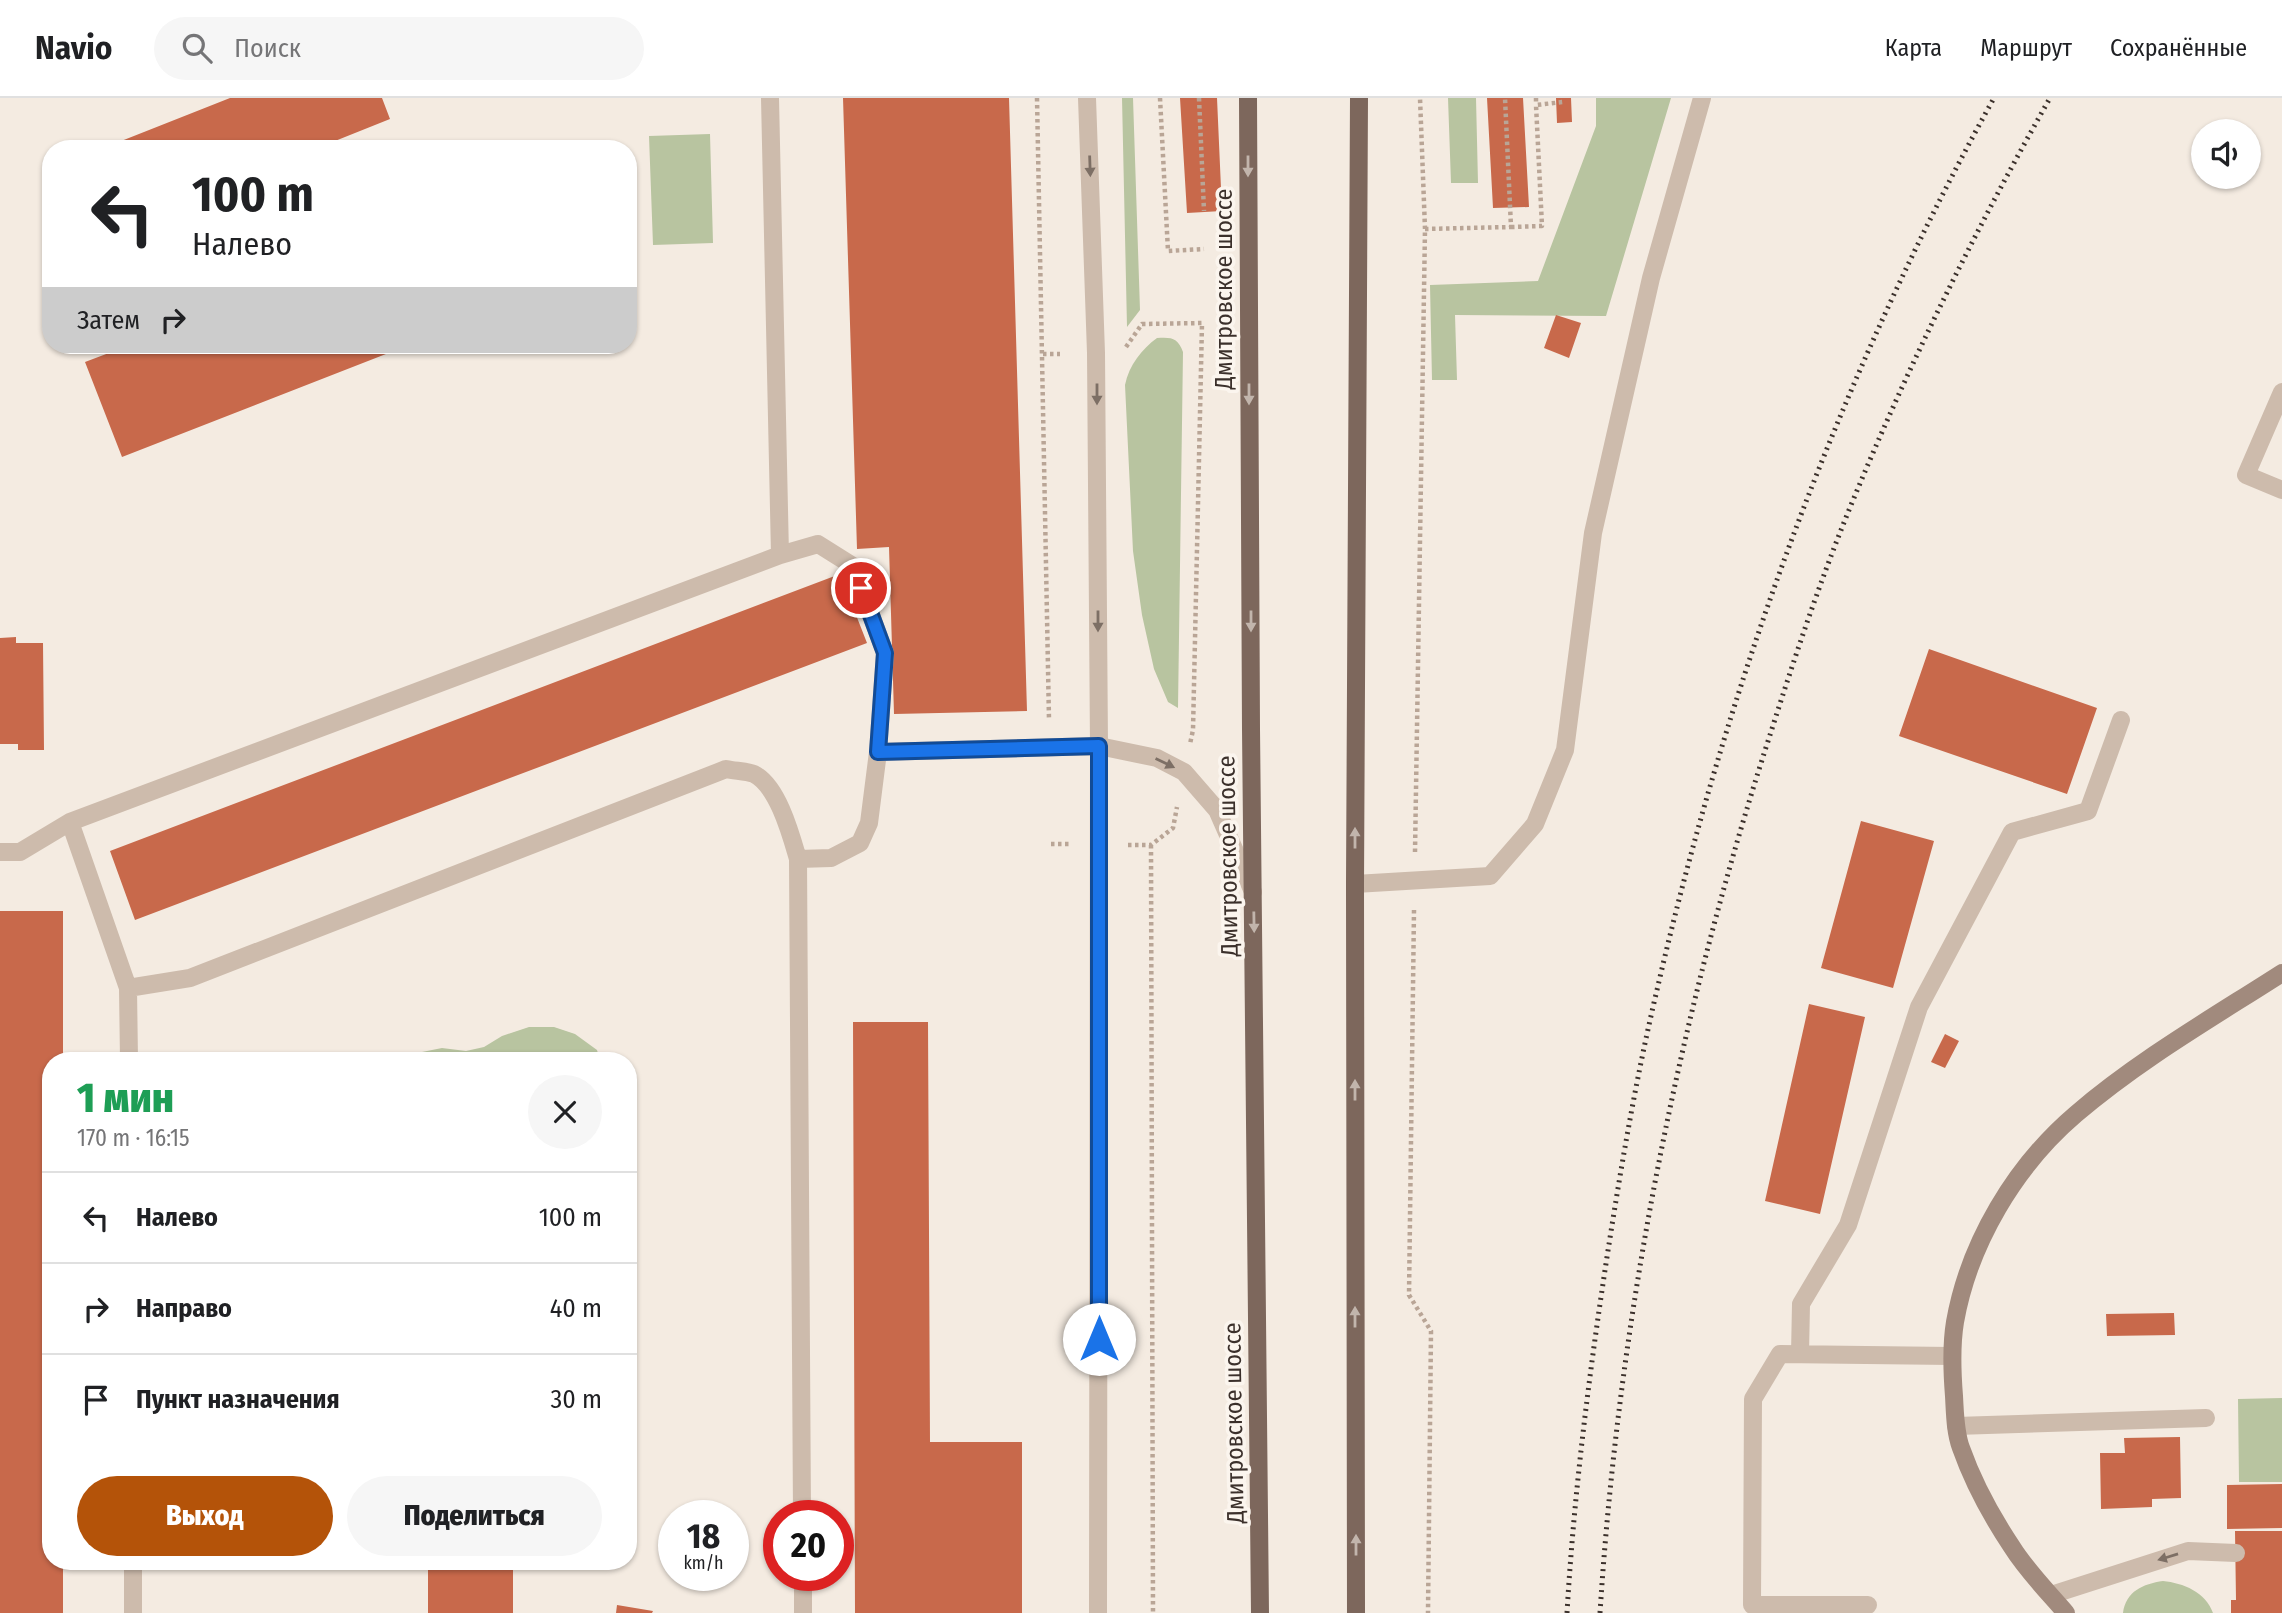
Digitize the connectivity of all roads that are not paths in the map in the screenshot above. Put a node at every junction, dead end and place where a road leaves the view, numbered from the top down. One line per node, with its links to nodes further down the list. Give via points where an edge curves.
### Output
1 (770, 98): 8 (street)
2 (1087, 98): 10 (street, one-way to 10, via 1096,353)
3 (1248, 98): 16 (main road, Дмитровское шоссе, one-way to 16)
4 (1359, 98): 15 (main road, one-way to 4)
5 (1702, 98): 15 (street, via 1651,278 1593,533 1564,750 1535,824 1490,876)
6 (2282, 392): 7 (street, via 2246,475)
7 (2282, 490)
8 (780, 555): 11 (street, via 818,544 853,566 885,653); 12 (street)
9 (2120, 720): 20 (street, via 2088,811 2012,832 1919,1007 1848,1225 1801,1304)
10 (1099, 746): 11 (street); 16 (street, one-way to 16, via 1157,758 1184,772 1217,810); 32 (street)
11 (878, 752): 14 (street, via 869,823 860,843 831,858)
12 (70, 822): 13 (street, via 20,852); 18 (street)
13 (0, 852)
14 (798, 859): 18 (street, via 770,789 755,774 726,769 190,978); 24 (street)
15 (1355, 884): 34 (main road, one-way to 15)
16 (1254, 895): 33 (main road, Дмитровское шоссе, one-way to 33)
17 (2282, 973): 21 (street, via 2150,1058 2075,1114 2032,1158 1993,1215 1966,1277)
18 (128, 988): 19 (street)
19 (129, 1052)
20 (1800, 1354): 21 (street); 29 (street, via 1780,1354 1753,1399 1752,1605)
21 (1952, 1356): 23 (street)
22 (2206, 1418): 23 (street)
23 (1956, 1426): 28 (street, via 1960,1446 1986,1502 2013,1549)
24 (802, 1500)
25 (2236, 1553): 28 (street, one-way to 28, via 2188,1551)
26 (133, 1570): 30 (street)
27 (803, 1591): 31 (street)
28 (2051, 1595): 35 (street)
29 (1868, 1605)
30 (134, 1613)
31 (803, 1613)
32 (1098, 1613)
33 (1260, 1613)
34 (1356, 1613)
35 (2066, 1613)

